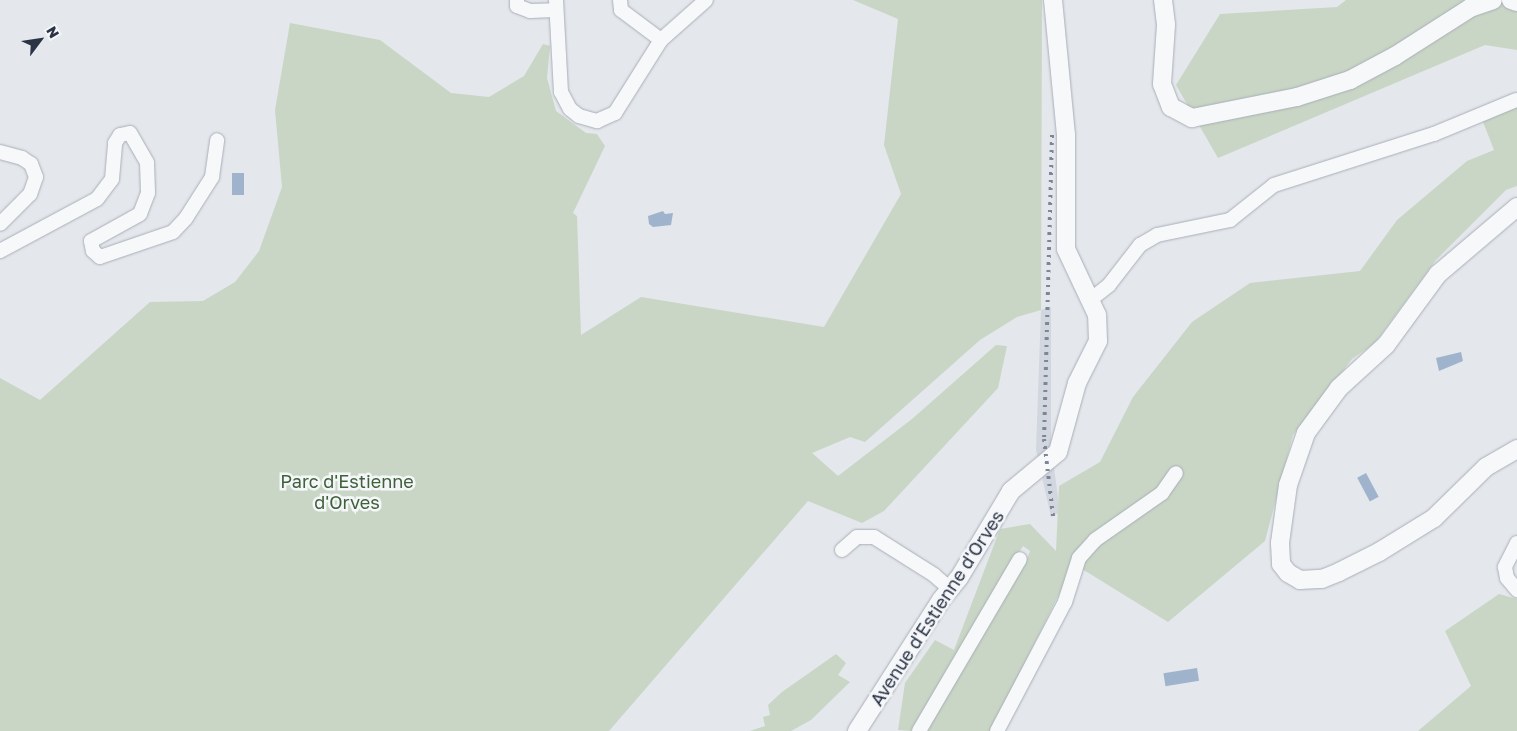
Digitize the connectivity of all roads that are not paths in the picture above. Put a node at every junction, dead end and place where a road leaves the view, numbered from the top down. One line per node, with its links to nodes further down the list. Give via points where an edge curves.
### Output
1 (517, 0): 9 (street, via 517,6 530,11)
2 (620, 0): 10 (street, via 621,10)
3 (706, 0): 10 (street)
4 (1053, 0): 17 (street, via 1066,134 1066,249)
5 (1164, 0): 6 (street, via 1166,25 1162,84 1171,107 1192,118 1297,98 1350,80 1387,61 1470,8)
6 (1493, 0)
7 (1511, 0): 8 (street)
8 (1517, 2)
9 (555, 5): 10 (street, via 561,92 570,109 587,120 605,119 616,113)
10 (661, 40)
11 (1516, 100): 17 (street, via 1434,134 1274,185 1230,220 1157,235 1140,245 1109,285)
12 (217, 140): 16 (street, via 212,177 186,218 173,232 100,257 93,251 91,241 140,214 148,193 147,163 130,133 120,135 115,144 112,179 97,199)
13 (0, 152): 15 (street, via 31,164 36,177 30,194)
14 (1517, 207): 18 (street, via 1438,274 1386,345 1339,388 1311,425 1294,461 1288,485 1280,543 1281,564 1293,577 1309,580 1322,579 1347,568 1434,518 1486,467)
15 (0, 224)
16 (0, 251)
17 (1090, 300): 23 (street, Avenue d'Estienne d'Orves, via 1097,315 1098,341 1071,400 1063,443 1053,458 1016,485)
18 (1517, 449)
19 (1176, 474): 27 (street, via 1162,493 1095,540 1079,558 1065,602)
20 (1517, 543): 24 (street, via 1505,567 1507,578)
21 (842, 550): 23 (street, via 857,537 874,537 934,574)
22 (1020, 558): 26 (street)
23 (950, 589): 25 (street, Avenue d'Estienne d'Orves)
24 (1517, 590)
25 (857, 731)
26 (919, 731)
27 (997, 731)

